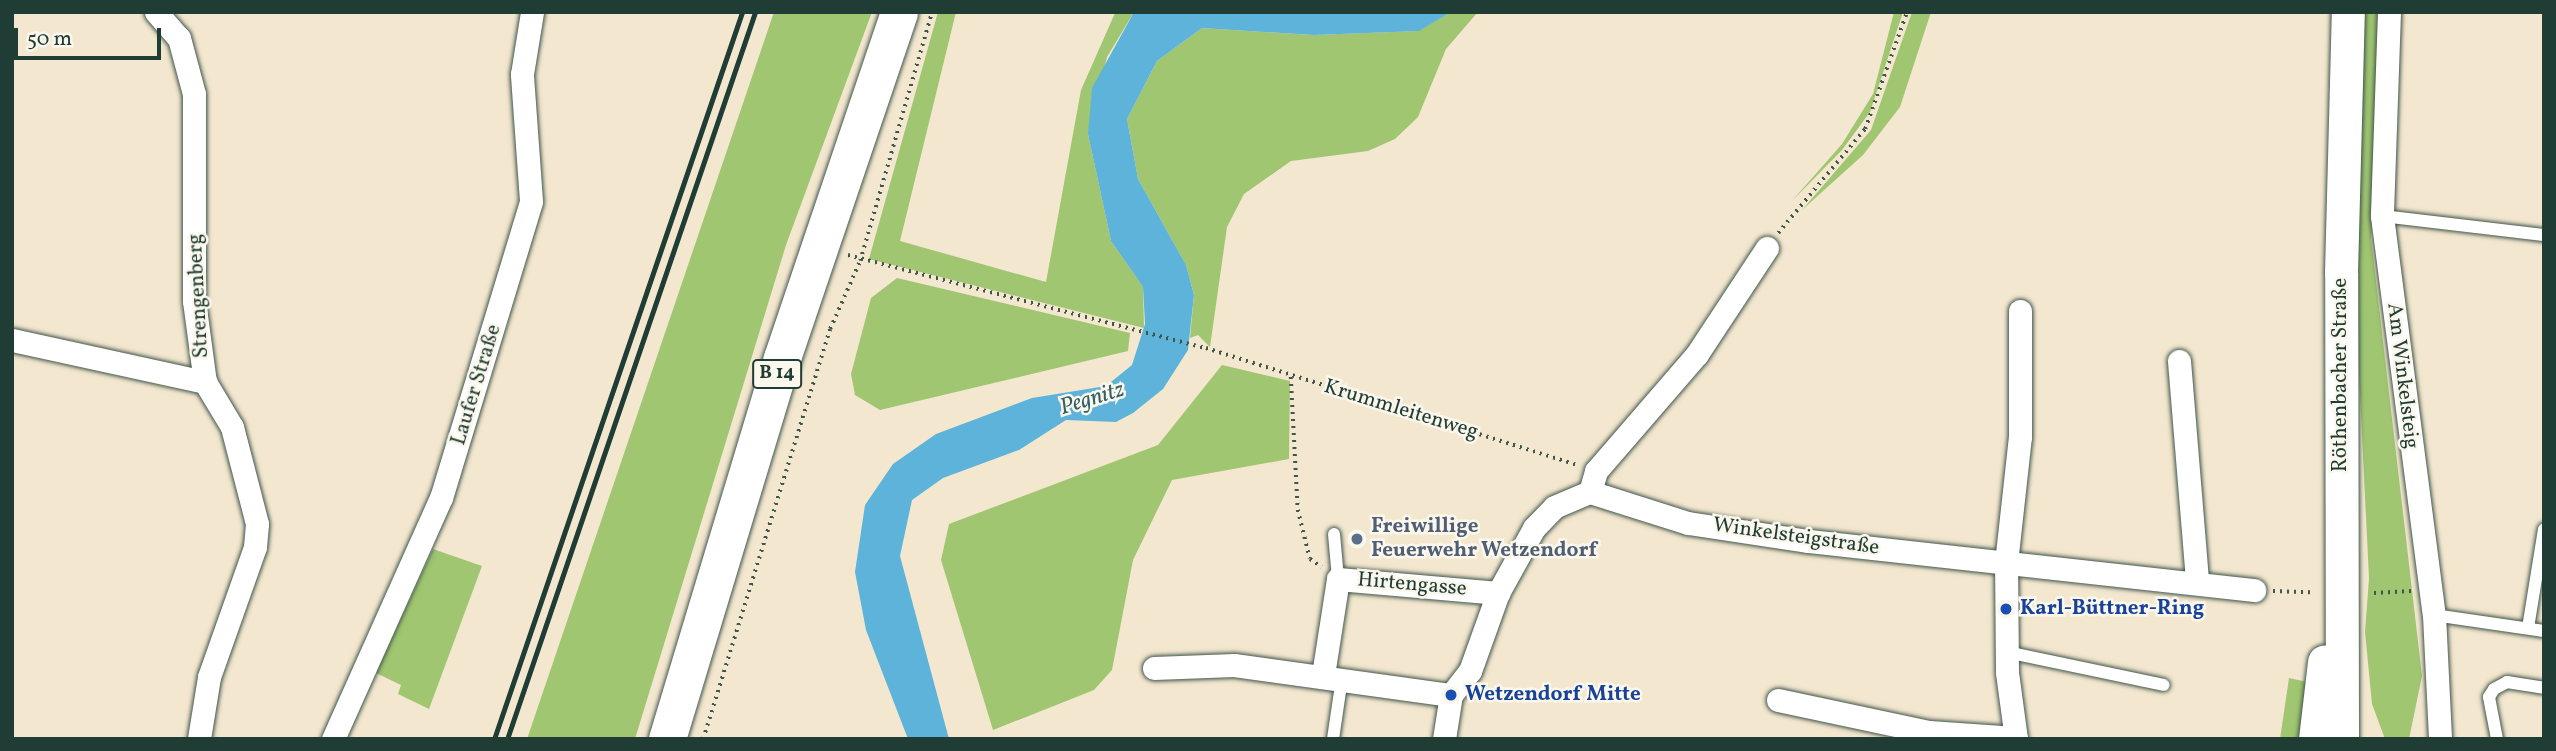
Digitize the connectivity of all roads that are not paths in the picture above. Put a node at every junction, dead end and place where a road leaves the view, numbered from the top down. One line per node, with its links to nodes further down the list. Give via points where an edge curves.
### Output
1 (156, 12): 12 (street, Strengenberg, via 179,38 194,94 194,301)
2 (532, 12): 34 (street, Laufer Straße, via 522,74 531,201 441,498)
3 (899, 12): 35 (main road, B 14, via 782,358)
4 (2348, 12): 22 (main road, Röthenbacher Straße)
5 (2389, 12): 6 (street, Am Winkelsteig)
6 (2382, 216): 7 (lane); 21 (street, Am Winkelsteig)
7 (2544, 235)
8 (1767, 248): 13 (street, via 1697,354)
9 (2020, 311): 16 (street, via 2020,437)
10 (12, 340): 12 (street)
11 (2179, 361): 18 (street)
12 (205, 382): 33 (street, Strengenberg, via 239,447 257,524 255,547 209,677)
13 (1593, 482): 16 (street, Winkelsteigstraße, via 1688,523); 20 (street, via 1554,507 1534,528)
14 (2544, 529): 23 (lane)
15 (1334, 534): 17 (lane)
16 (2006, 563): 18 (street, Winkelsteigstraße); 25 (street)
17 (1336, 575): 20 (street, Hirtengasse); 27 (street, Hirtengasse)
18 (2197, 582): 19 (street, Winkelsteigstraße)
19 (2254, 590)
20 (1499, 593): 30 (street, via 1470,671)
21 (2432, 604): 23 (lane); 41 (street, Am Winkelsteig)
22 (2342, 607): 38 (main road, via 2326,649); 39 (main road, Röthenbacher Straße); 40 (main road, via 2357,627)
23 (2528, 628): 24 (lane)
24 (2544, 631)
25 (2007, 652): 28 (lane); 32 (street)
26 (1154, 668): 27 (street, via 1191,662)
27 (1333, 676): 30 (street); 36 (lane)
28 (2164, 685)
29 (2544, 688): 42 (lane, via 2507,682 2494,689 2489,697)
30 (1451, 695): 37 (street)
31 (1778, 700): 32 (street, via 1929,732)
32 (2016, 738)
33 (199, 739)
34 (333, 739)
35 (667, 739)
36 (1333, 739)
37 (1444, 739)
38 (2315, 739)
39 (2342, 739)
40 (2363, 739)
41 (2440, 739)
42 (2497, 739)

